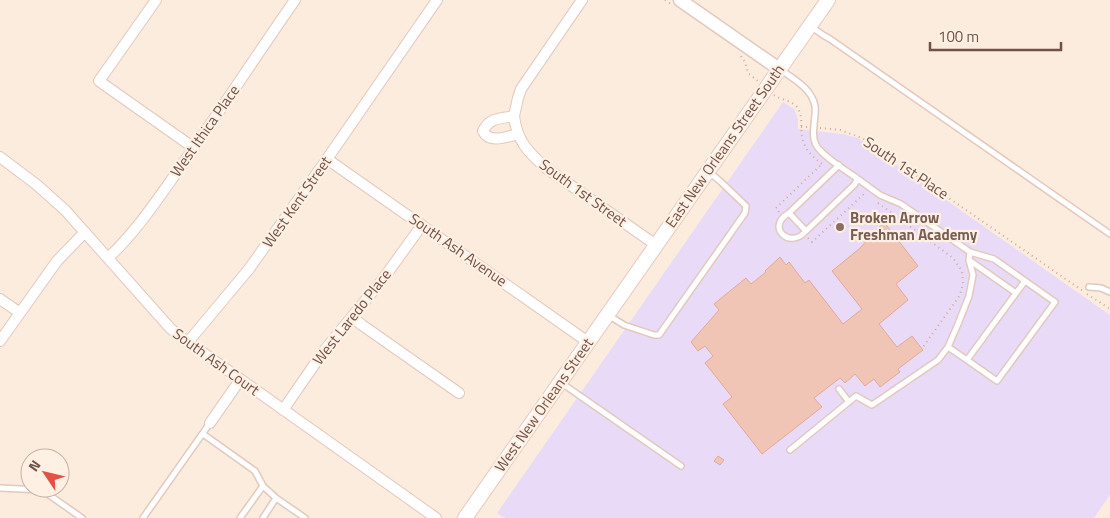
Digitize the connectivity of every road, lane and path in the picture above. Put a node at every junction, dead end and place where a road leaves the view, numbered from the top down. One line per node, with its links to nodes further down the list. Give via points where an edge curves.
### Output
1 (156, 0): 17 (street, via 99,81)
2 (295, 0): 17 (street, West Ithica Place)
3 (437, 0): 19 (street, West Kent Street)
4 (582, 0): 12 (street, via 521,89)
5 (680, 0): 8 (street)
6 (828, 0): 7 (main road, East New Orleans Street South)
7 (809, 26): 8 (main road, East New Orleans Street South); 32 (lane)
8 (779, 69): 21 (lane, via 808,91 814,104 813,136 816,144); 23 (main road, East New Orleans Street South)
9 (751, 76): 10 (path)
10 (756, 80)
11 (776, 97): 13 (path, via 797,108)
12 (514, 116): 16 (street, South 1st Street); 16 (street, via 490,120 483,131 489,138)
13 (801, 127): 14 (path); 20 (path, via 805,147)
14 (806, 127)
15 (820, 128): 44 (path, South 1st Place, via 850,132 862,138)
16 (518, 134): 34 (street, South 1st Street, via 526,150 546,168)
17 (194, 148): 36 (street, West Ithica Place, via 142,221)
18 (0, 157): 31 (street, South Ash Court, via 57,202)
19 (327, 159): 29 (street, South Ash Avenue); 49 (street, West Kent Street, via 249,269)
20 (822, 164): 22 (path, via 825,161); 28 (path, via 776,208 780,212)
21 (839, 165): 22 (lane); 24 (lane)
22 (834, 170): 27 (lane)
23 (708, 171): 34 (main road, East New Orleans Street South); 46 (lane, via 746,206 740,221 659,335 624,325)
24 (858, 179): 25 (lane); 35 (lane, via 880,195 901,204)
25 (854, 186): 30 (lane); 33 (path, via 865,192 812,242 808,237)
26 (873, 198): 51 (path, via 953,258 962,271 960,295)
27 (790, 213): 30 (lane); 30 (lane, via 780,222 780,232 796,238)
28 (775, 218)
29 (422, 225): 47 (street, West Laredo Place); 50 (street, South Ash Avenue)
30 (806, 231)
31 (85, 232): 36 (street, South Ash Court); 45 (street, via 57,261)
32 (1110, 234)
33 (805, 240)
34 (656, 245): 40 (main road, East New Orleans Street South)
35 (970, 252): 37 (lane); 38 (lane, via 994,259)
36 (108, 258): 49 (street, South Ash Court, via 170,328)
37 (969, 260): 42 (lane); 52 (lane, via 972,275 969,296)
38 (1025, 281): 42 (lane); 53 (lane, via 1055,302 997,381)
39 (1089, 287): 41 (lane)
40 (623, 292): 46 (main road, West New Orleans Street)
41 (1110, 292)
42 (1016, 293): 53 (lane)
43 (0, 299): 45 (street)
44 (1110, 309)
45 (20, 313): 48 (street)
46 (607, 314): 50 (main road, West New Orleans Street)
47 (352, 317): 57 (street); 59 (street, West Laredo Place)
48 (0, 341)
49 (188, 342): 54 (street, South Ash Court)
50 (588, 342): 55 (main road, West New Orleans Street)
51 (923, 347)
52 (948, 347): 53 (lane); 58 (lane, via 938,360 872,405 856,396)
53 (967, 360)
54 (240, 380): 59 (street, South Ash Court); 60 (street)
55 (560, 382): 63 (lane); 73 (main road, West New Orleans Street)
56 (839, 389): 58 (lane)
57 (460, 393)
58 (850, 402): 62 (lane)
59 (282, 410): 72 (street, South Ash Court)
60 (210, 423): 61 (lane)
61 (204, 434): 64 (lane, via 255,472); 68 (lane)
62 (790, 450)
63 (681, 466)
64 (264, 486): 66 (lane); 69 (lane)
65 (0, 488): 67 (lane, via 42,490)
66 (276, 498): 70 (lane); 71 (lane)
67 (82, 518)
68 (143, 518)
69 (240, 518)
70 (262, 518)
71 (305, 518)
72 (436, 518)
73 (465, 518)

